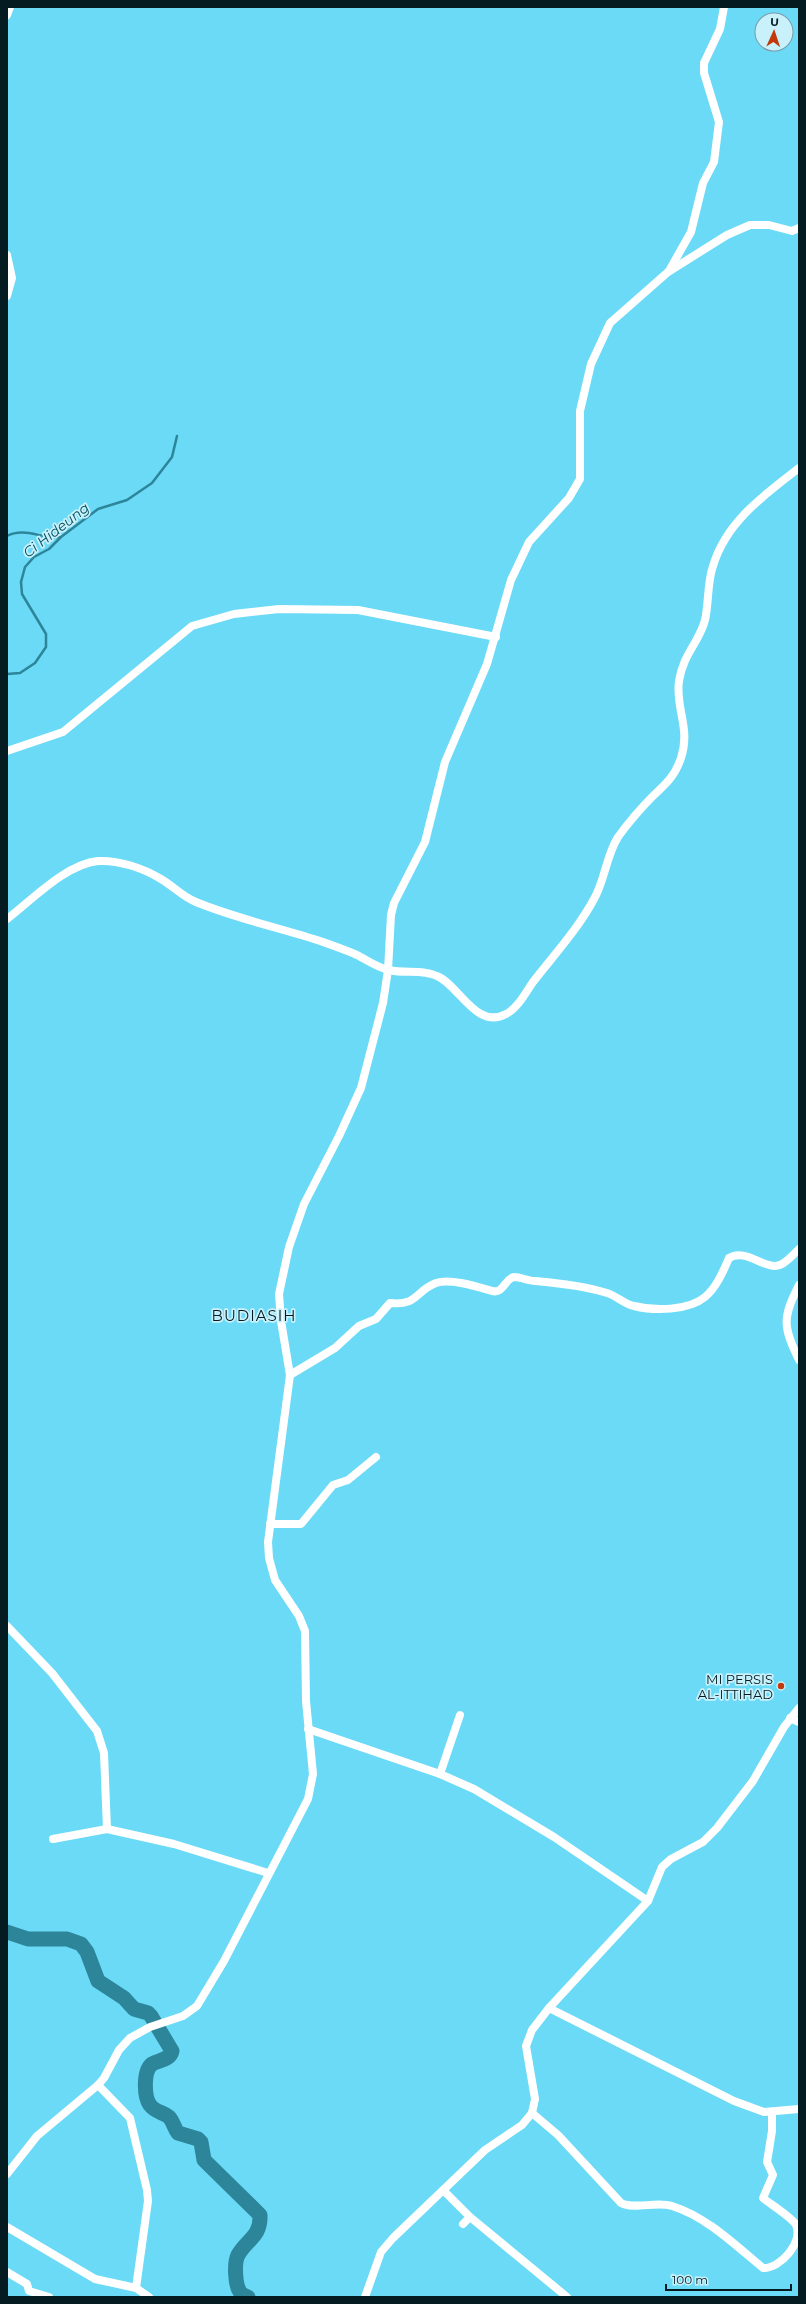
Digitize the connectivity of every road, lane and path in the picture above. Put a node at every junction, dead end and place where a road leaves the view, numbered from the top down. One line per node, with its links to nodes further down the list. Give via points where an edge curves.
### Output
1 (10, 7): 3 (street)
2 (724, 7): 7 (street, via 719,33 704,63 704,73 719,122 714,162 703,184 691,232)
3 (7, 15)
4 (795, 230): 5 (street); 7 (street, via 769,225 750,225 727,235)
5 (799, 236)
6 (7, 256): 8 (street, via 12,278)
7 (668, 272): 10 (street, via 610,323 591,364 580,410 580,479 569,498 529,542 506,595)
8 (7, 296)
9 (799, 468): 13 (street, via 750,507 727,535 713,566 705,622 687,653 681,671 679,685 685,739 676,771 671,780 652,797 619,835 613,845 596,898 521,999 511,1011 503,1016 493,1017 478,1011 461,999 439,976)
10 (496, 637): 11 (street, via 358,610 279,610 228,615 192,626 180,634 63,732); 13 (street, via 481,681 444,762 421,852 394,903 388,942)
11 (7, 751)
12 (7, 918): 13 (street, via 66,873 83,864 113,861 160,878 193,901 333,946)
13 (388, 970): 17 (street, via 380,1017 361,1088 340,1136 304,1204 289,1247 279,1294)
14 (799, 1249): 17 (street, via 776,1266 744,1255 733,1256 729,1258 713,1288 704,1298 687,1306 659,1309 635,1307 608,1293 549,1281 514,1277 503,1288 494,1291 461,1283 437,1283 408,1303 390,1303 376,1319 359,1326 335,1348)
15 (799, 1285): 16 (street, via 789,1308 786,1329)
16 (799, 1360)
17 (290, 1375): 19 (street)
18 (376, 1457): 19 (street, via 348,1480 333,1485 301,1524)
19 (270, 1524): 25 (street, via 268,1542 271,1570 299,1616 305,1631)
20 (7, 1626): 27 (street, via 52,1674 97,1731 104,1753)
21 (799, 1708): 23 (street)
22 (460, 1714): 26 (street)
23 (790, 1718): 24 (street); 30 (street, via 753,1781 717,1828 703,1842 671,1859 662,1867)
24 (799, 1722)
25 (308, 1730): 26 (street); 29 (street, via 311,1789 303,1812)
26 (440, 1774): 30 (street, via 474,1788 510,1809)
27 (107, 1829): 28 (street); 29 (street, via 174,1844)
28 (53, 1839)
29 (268, 1873): 32 (street, via 224,1961 202,1998 190,2012 138,2032 125,2043)
30 (648, 1901): 31 (street)
31 (549, 2008): 34 (street, via 734,2101); 35 (street, via 526,2040 535,2099)
32 (98, 2085): 36 (street, via 37,2136); 43 (street, via 130,2118 148,2190)
33 (799, 2108): 34 (street)
34 (772, 2112): 39 (street, via 767,2162 774,2176 763,2198)
35 (532, 2113): 37 (street, via 522,2125 485,2150); 39 (street, via 558,2134 621,2203 628,2206 664,2204 687,2212 705,2222 763,2268 776,2265 791,2250 797,2241)
36 (7, 2174)
37 (443, 2190): 38 (street); 46 (street, via 381,2252)
38 (470, 2217): 40 (street); 47 (street)
39 (797, 2220)
40 (463, 2224)
41 (7, 2227): 43 (street, via 94,2279)
42 (7, 2272): 44 (street, via 26,2284 29,2291)
43 (136, 2288): 45 (street)
44 (48, 2297)
45 (149, 2297)
46 (365, 2297)
47 (567, 2297)

